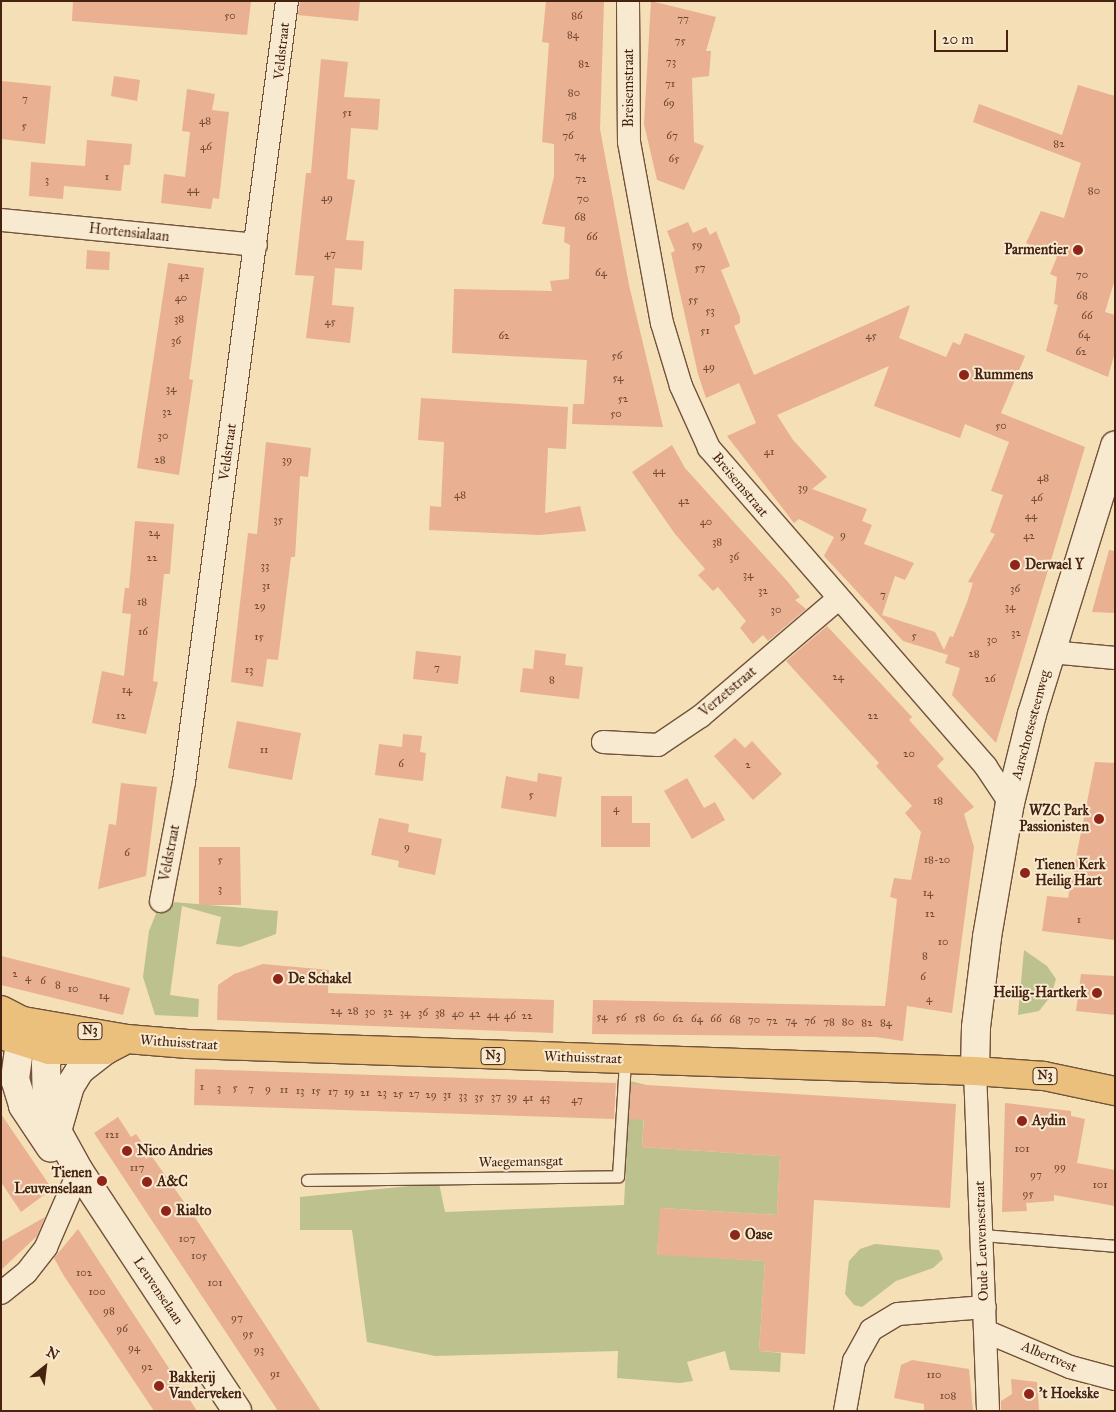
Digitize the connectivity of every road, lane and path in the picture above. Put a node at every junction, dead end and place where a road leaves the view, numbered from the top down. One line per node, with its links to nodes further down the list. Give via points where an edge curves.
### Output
1 (287, 1): 4 (street, Veldstraat)
2 (628, 1): 6 (street, Breisemstraat, via 629,142 662,323 681,386 709,448)
3 (1, 220): 4 (street, Hortensialaan)
4 (256, 245): 11 (street, Veldstraat, via 184,782)
5 (1115, 446): 7 (street, Aarschotsesteenweg)
6 (837, 600): 9 (street, Verzetstraat, via 701,716 658,746); 10 (street, Breisemstraat, via 986,767)
7 (1051, 652): 8 (street); 10 (street, Aarschotsesteenweg)
8 (1115, 658)
9 (603, 742)
10 (1010, 803): 16 (street, Aarschotsesteenweg, via 987,937 976,1027)
11 (161, 901)
12 (11, 1027): 13 (main road, Leuvenselaan / N3); 19 (street, Leuvenselaan, via 15,1079 22,1106 49,1146)
13 (50, 1038): 14 (main road, Withuisstraat / N3); 18 (street, Leuvenselaan, via 47,1108)
14 (116, 1044): 15 (main road, Withuisstraat / N3); 18 (street, via 80,1070 70,1086)
15 (625, 1060): 16 (main road, Withuisstraat / N3); 20 (lane, Waegemansgat, via 618,1176)
16 (975, 1071): 17 (main road, Withuisstraat / N3, via 1044,1076); 21 (street, Oude Leuvensestraat)
17 (1115, 1091)
18 (57, 1132): 19 (street, Leuvenselaan)
19 (79, 1172): 23 (street, via 46,1246 26,1273); 27 (street, Leuvenselaan)
20 (307, 1180)
21 (982, 1235): 22 (lane); 24 (street, Oude Leuvensestraat)
22 (1115, 1246)
23 (1, 1293)
24 (984, 1307): 25 (street, Oude Leuvensestraat); 28 (street, via 898,1314 871,1330 854,1361)
25 (985, 1330): 26 (street, Albertvest, via 1070,1367); 29 (street, Oude Leuvensestraat)
26 (1115, 1379)
27 (237, 1411)
28 (845, 1411)
29 (988, 1411)

